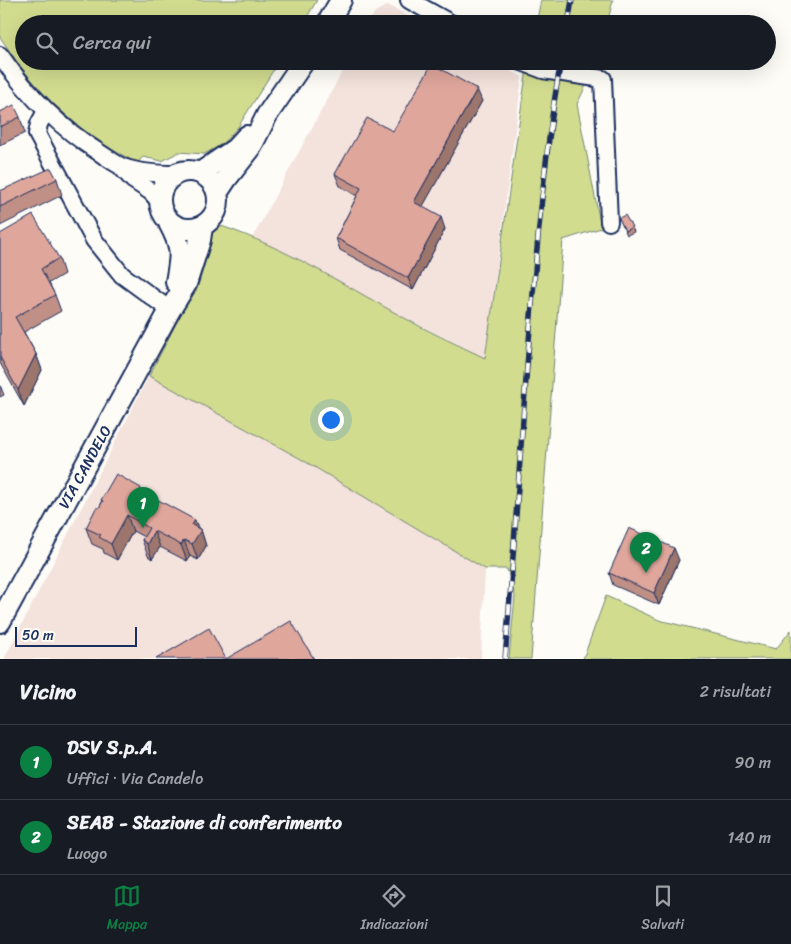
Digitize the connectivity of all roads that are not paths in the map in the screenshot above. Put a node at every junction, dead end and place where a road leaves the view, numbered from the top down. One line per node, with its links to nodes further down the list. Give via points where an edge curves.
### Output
1 (341, 0): 3 (street)
2 (410, 0): 4 (street)
3 (332, 15)
4 (436, 15)
5 (0, 55): 8 (street)
6 (298, 70): 9 (street)
7 (543, 70): 15 (street, via 603,79)
8 (46, 111): 10 (street, via 88,146); 18 (street, via 33,127 94,240 122,275)
9 (267, 115): 11 (street, via 235,149); 13 (street, via 250,149)
10 (121, 166): 12 (street, via 137,171); 14 (street)
11 (200, 173): 12 (street); 13 (street, via 208,178)
12 (176, 174): 14 (street, via 164,185)
13 (218, 193): 17 (street, via 214,217)
14 (159, 201): 16 (street)
15 (608, 222)
16 (169, 223): 17 (street, via 185,230); 18 (street, VIA CANDELO, via 179,240 181,258)
17 (202, 227): 18 (street, VIA CANDELO, via 186,284)
18 (170, 310): 19 (street, VIA CANDELO)
19 (0, 622)

